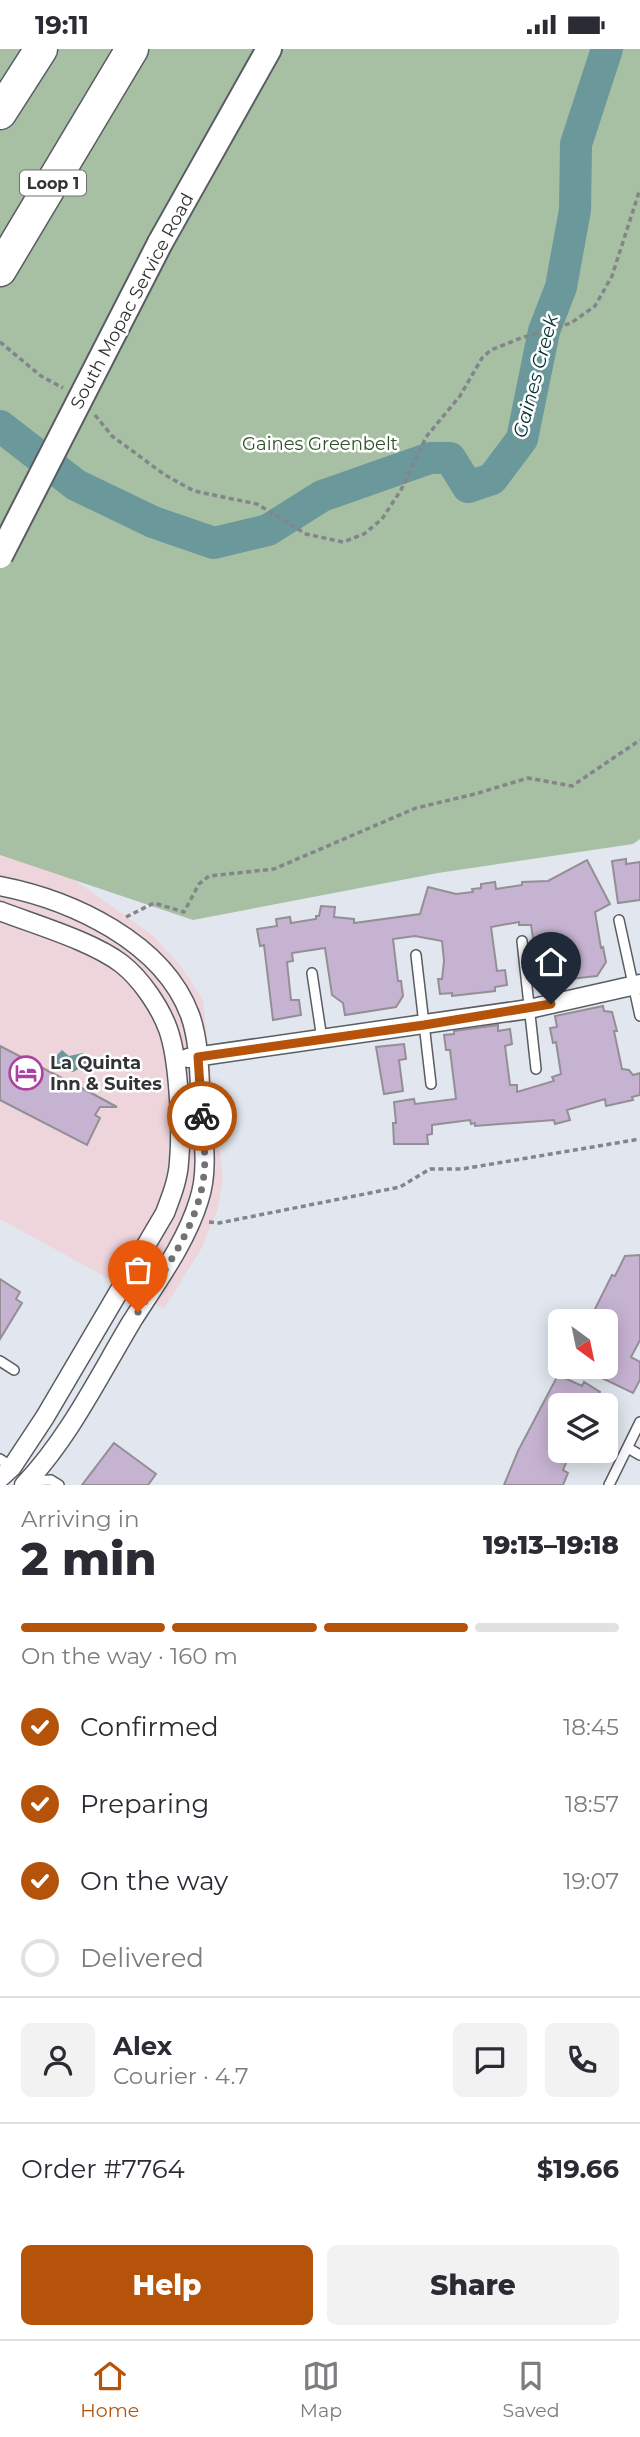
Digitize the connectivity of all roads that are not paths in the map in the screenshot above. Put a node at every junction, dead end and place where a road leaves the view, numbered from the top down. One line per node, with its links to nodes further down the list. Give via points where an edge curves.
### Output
1 (270, 49): 6 (main road, South Mopac Service Road, bridge, via 160,243)
2 (37, 53): 4 (highway)
3 (131, 53): 5 (highway, Loop 1)
4 (0, 113)
5 (0, 270)
6 (0, 556)
7 (0, 886): 18 (street, via 25,891 115,928 160,966 190,1015)
8 (0, 911): 19 (street, via 93,947 123,964 158,1009 169,1030)
9 (619, 920): 13 (lane)
10 (522, 941): 14 (lane)
11 (416, 955): 16 (lane)
12 (312, 973): 17 (lane)
13 (637, 985): 14 (street); 15 (lane)
14 (529, 1009): 16 (street); 20 (lane)
15 (640, 1016)
16 (424, 1025): 17 (street); 21 (lane)
17 (322, 1039): 18 (street)
18 (198, 1057): 19 (street); 28 (street, via 204,1179 200,1200 55,1448)
19 (175, 1060): 27 (street, via 179,1163 165,1213 45,1417)
20 (536, 1069)
21 (431, 1084)
22 (0, 1361): 23 (lane)
23 (14, 1370)
24 (640, 1422): 25 (lane)
25 (628, 1448): 26 (lane); 30 (lane)
26 (640, 1455)
27 (4, 1468): 28 (street)
28 (28, 1484): 29 (lane, via 51,1480)
29 (59, 1485)
30 (609, 1485)

